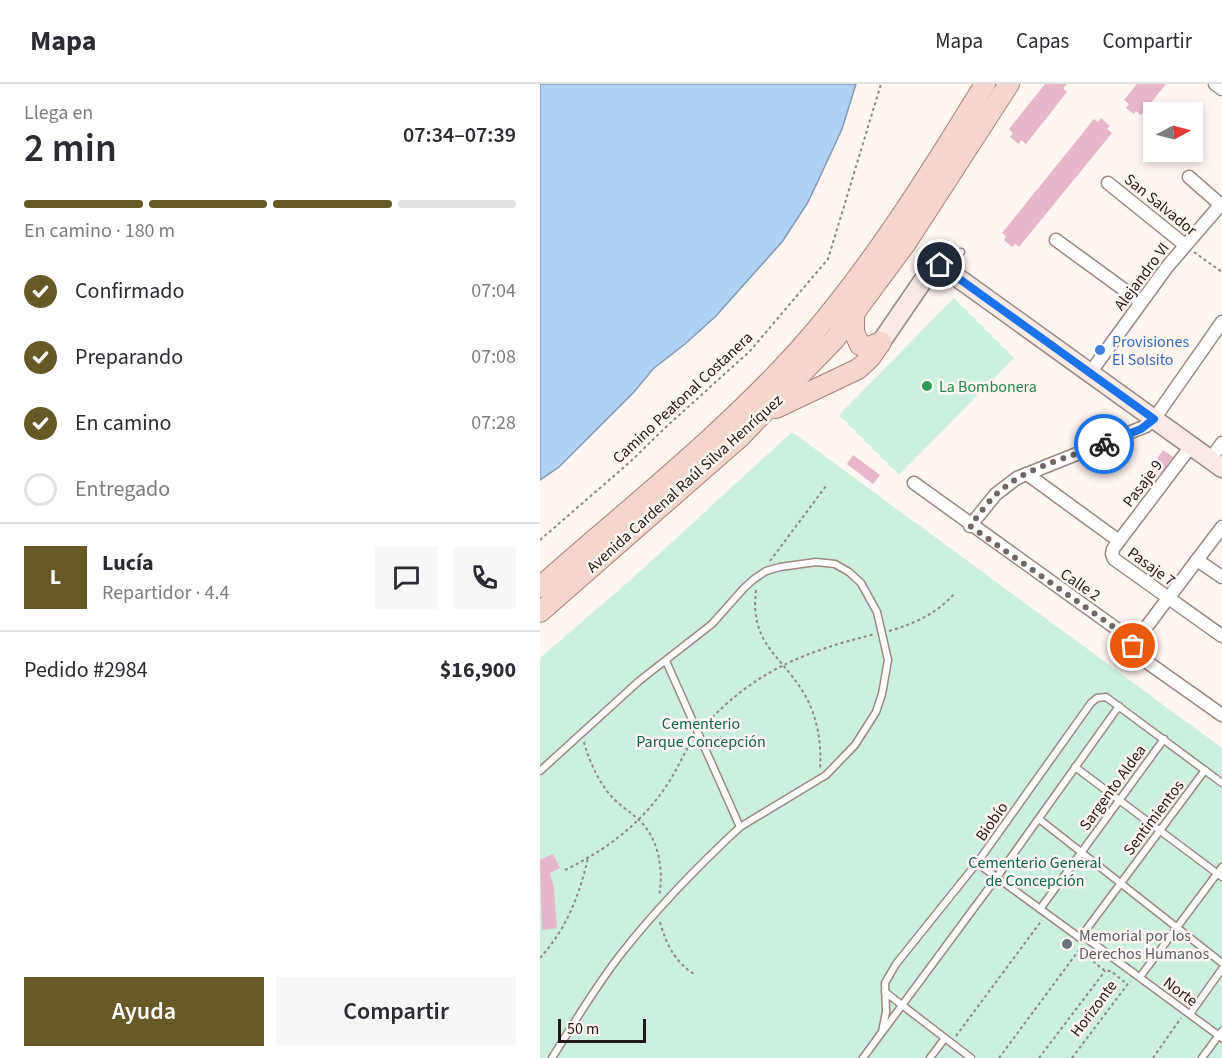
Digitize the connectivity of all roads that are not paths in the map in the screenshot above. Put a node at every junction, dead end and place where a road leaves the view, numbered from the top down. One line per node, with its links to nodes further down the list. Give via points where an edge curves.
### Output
1 (985, 84): 29 (main road, Avenida Cardenal Raúl Silva Henríquez, via 878,249 798,351 719,429)
2 (1009, 84): 13 (main road, Avenida Cardenal Raúl Silva Henríquez, via 932,205)
3 (1215, 84): 4 (street)
4 (1222, 89)
5 (1189, 177): 7 (street)
6 (1108, 183): 9 (street, San Salvador)
7 (1221, 204): 9 (street, Alejandro VI)
8 (1056, 240): 12 (street)
9 (1185, 245): 12 (street, Alejandro VI)
10 (961, 252): 11 (lane)
11 (942, 268): 15 (street, via 931,269); 16 (street)
12 (1141, 302): 16 (street, Alejandro VI)
13 (854, 316): 15 (main road, via 854,332 860,345 868,347); 17 (main road, Avenida Cardenal Raúl Silva Henríquez)
14 (1222, 322): 18 (street)
15 (881, 342): 17 (main road, via 858,369)
16 (1090, 373): 18 (street)
17 (762, 414): 31 (main road, Avenida Cardenal Raúl Silva Henríquez)
18 (1154, 419): 20 (street); 22 (street, via 1136,432)
19 (1222, 443): 21 (street)
20 (1191, 446): 21 (street); 26 (street, Pasaje 9)
21 (1216, 464)
22 (1027, 474): 24 (street, via 996,494); 26 (street, Pasaje 7)
23 (914, 483): 24 (street, Calle 2)
24 (970, 526): 33 (street, Calle 2)
25 (1222, 527): 27 (street)
26 (1119, 541): 30 (street, Pasaje 7, via 1112,552 1114,559)
27 (1197, 560): 28 (street); 30 (street)
28 (1222, 577)
29 (540, 587)
30 (1168, 598): 32 (street, Pasaje 7); 33 (street)
31 (540, 612)
32 (1222, 636)
33 (1135, 642): 36 (street, Calle 2, via 1137,655)
34 (666, 661): 40 (lane); 44 (lane); 44 (lane, via 712,624 744,588 766,571 788,565 835,564 861,584 877,612 884,632 887,678 876,712 855,745 816,782)
35 (1119, 706): 37 (lane); 38 (lane, Biobío); 47 (lane, Biobío, via 1106,697 1090,703)
36 (1222, 716)
37 (1164, 740): 39 (lane); 42 (lane, Sargento Aldea)
38 (1075, 767): 42 (lane); 43 (lane, Biobío)
39 (1205, 770): 41 (lane); 45 (lane, Sentimientos)
40 (540, 771)
41 (1222, 783)
42 (1120, 801): 45 (lane); 46 (lane, Sargento Aldea)
43 (1039, 819): 46 (lane); 50 (lane, Biobío)
44 (740, 827): 64 (lane, via 658,910 620,956)
45 (1159, 830): 49 (lane); 51 (lane, Sentimientos)
46 (1081, 853): 51 (lane); 52 (lane, Sargento Aldea)
47 (977, 863): 50 (lane, Norte); 58 (lane, Biobío, via 896,964 885,983)
48 (1222, 867): 49 (lane, Horizonte)
49 (1220, 875): 53 (lane, Horizonte)
50 (997, 877): 52 (lane, Norte); 59 (lane, Biobío)
51 (1120, 884): 53 (lane); 54 (lane, Sentimientos)
52 (1040, 909): 54 (lane, Norte)
53 (1177, 927): 55 (lane); 57 (lane, Horizonte)
54 (1083, 938): 57 (lane, Norte)
55 (1222, 963)
56 (1222, 969): 60 (lane)
57 (1138, 976): 60 (lane, Norte)
58 (885, 992): 59 (lane); 61 (lane, Biobío)
59 (902, 1006): 61 (lane, Biobío); 63 (lane)
60 (1188, 1012): 62 (lane, Norte)
61 (882, 1032): 65 (lane, Biobío)
62 (1221, 1035): 68 (lane)
63 (945, 1038): 66 (lane); 67 (lane)
64 (552, 1058)
65 (863, 1058)
66 (930, 1058)
67 (971, 1058)
68 (1202, 1058)

